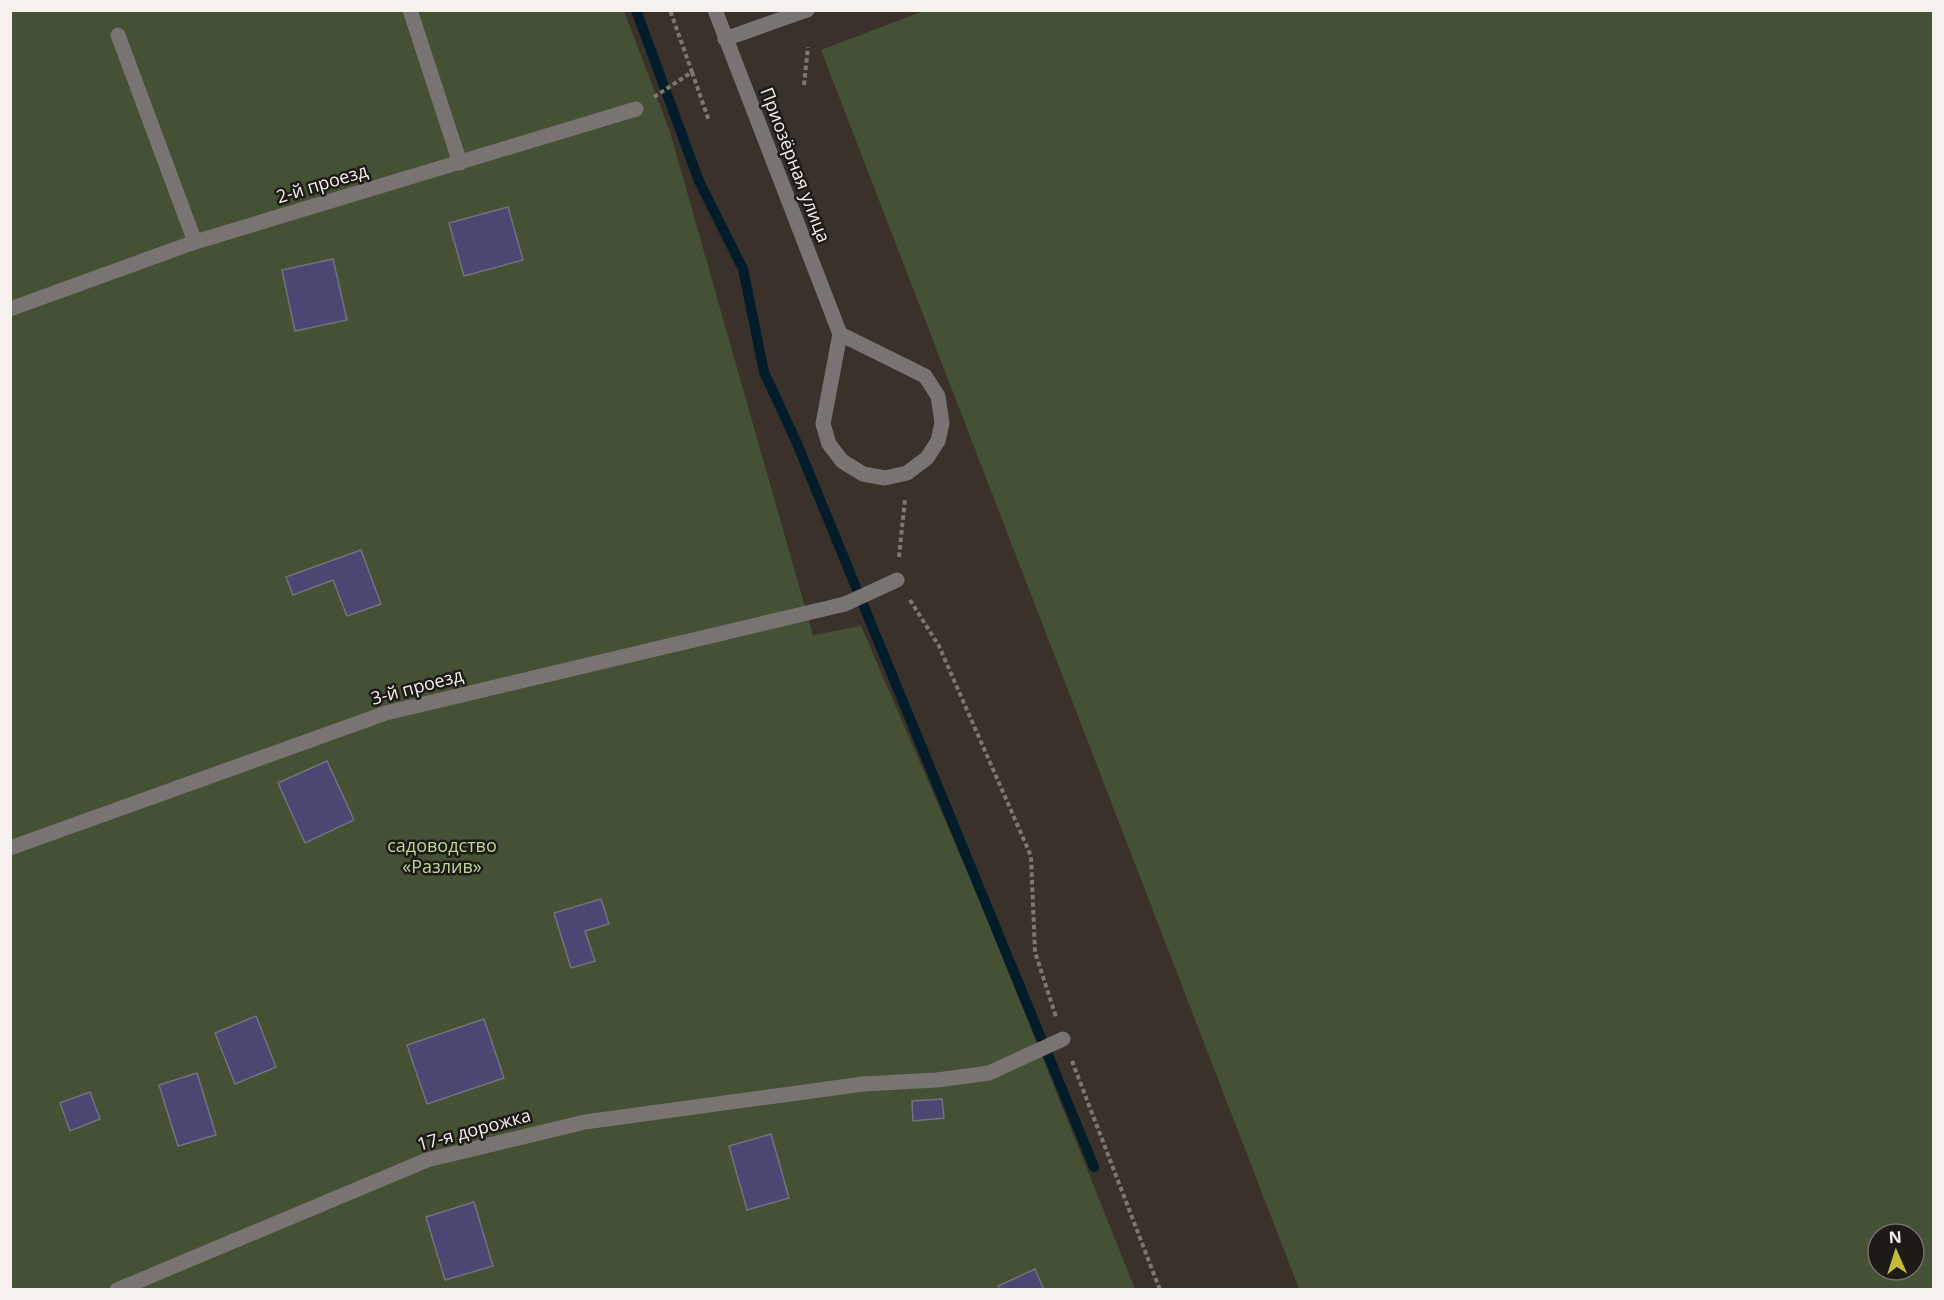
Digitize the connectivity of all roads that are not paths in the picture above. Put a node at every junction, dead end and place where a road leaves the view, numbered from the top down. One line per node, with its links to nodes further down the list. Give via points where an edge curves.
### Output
1 (410, 10): 7 (street)
2 (715, 10): 5 (street, Приозёрная улица)
3 (807, 10): 5 (street)
4 (118, 35): 8 (street)
5 (725, 39): 10 (street, Приозёрная улица)
6 (636, 109): 7 (street, 2-й проезд)
7 (460, 163): 8 (street, 2-й проезд)
8 (195, 242): 9 (street, 2-й проезд)
9 (10, 309)
10 (840, 334): 10 (street, via 823,424 829,444 842,461 863,474 885,478 907,473 927,458 938,441 942,423 938,396 925,376)
11 (897, 580): 12 (street, 3-й проезд, via 845,604 386,713)
12 (10, 848)
13 (1058, 1041): 14 (street, 17-я дорожка, via 989,1073 863,1084 585,1122 427,1160)
14 (117, 1290)

